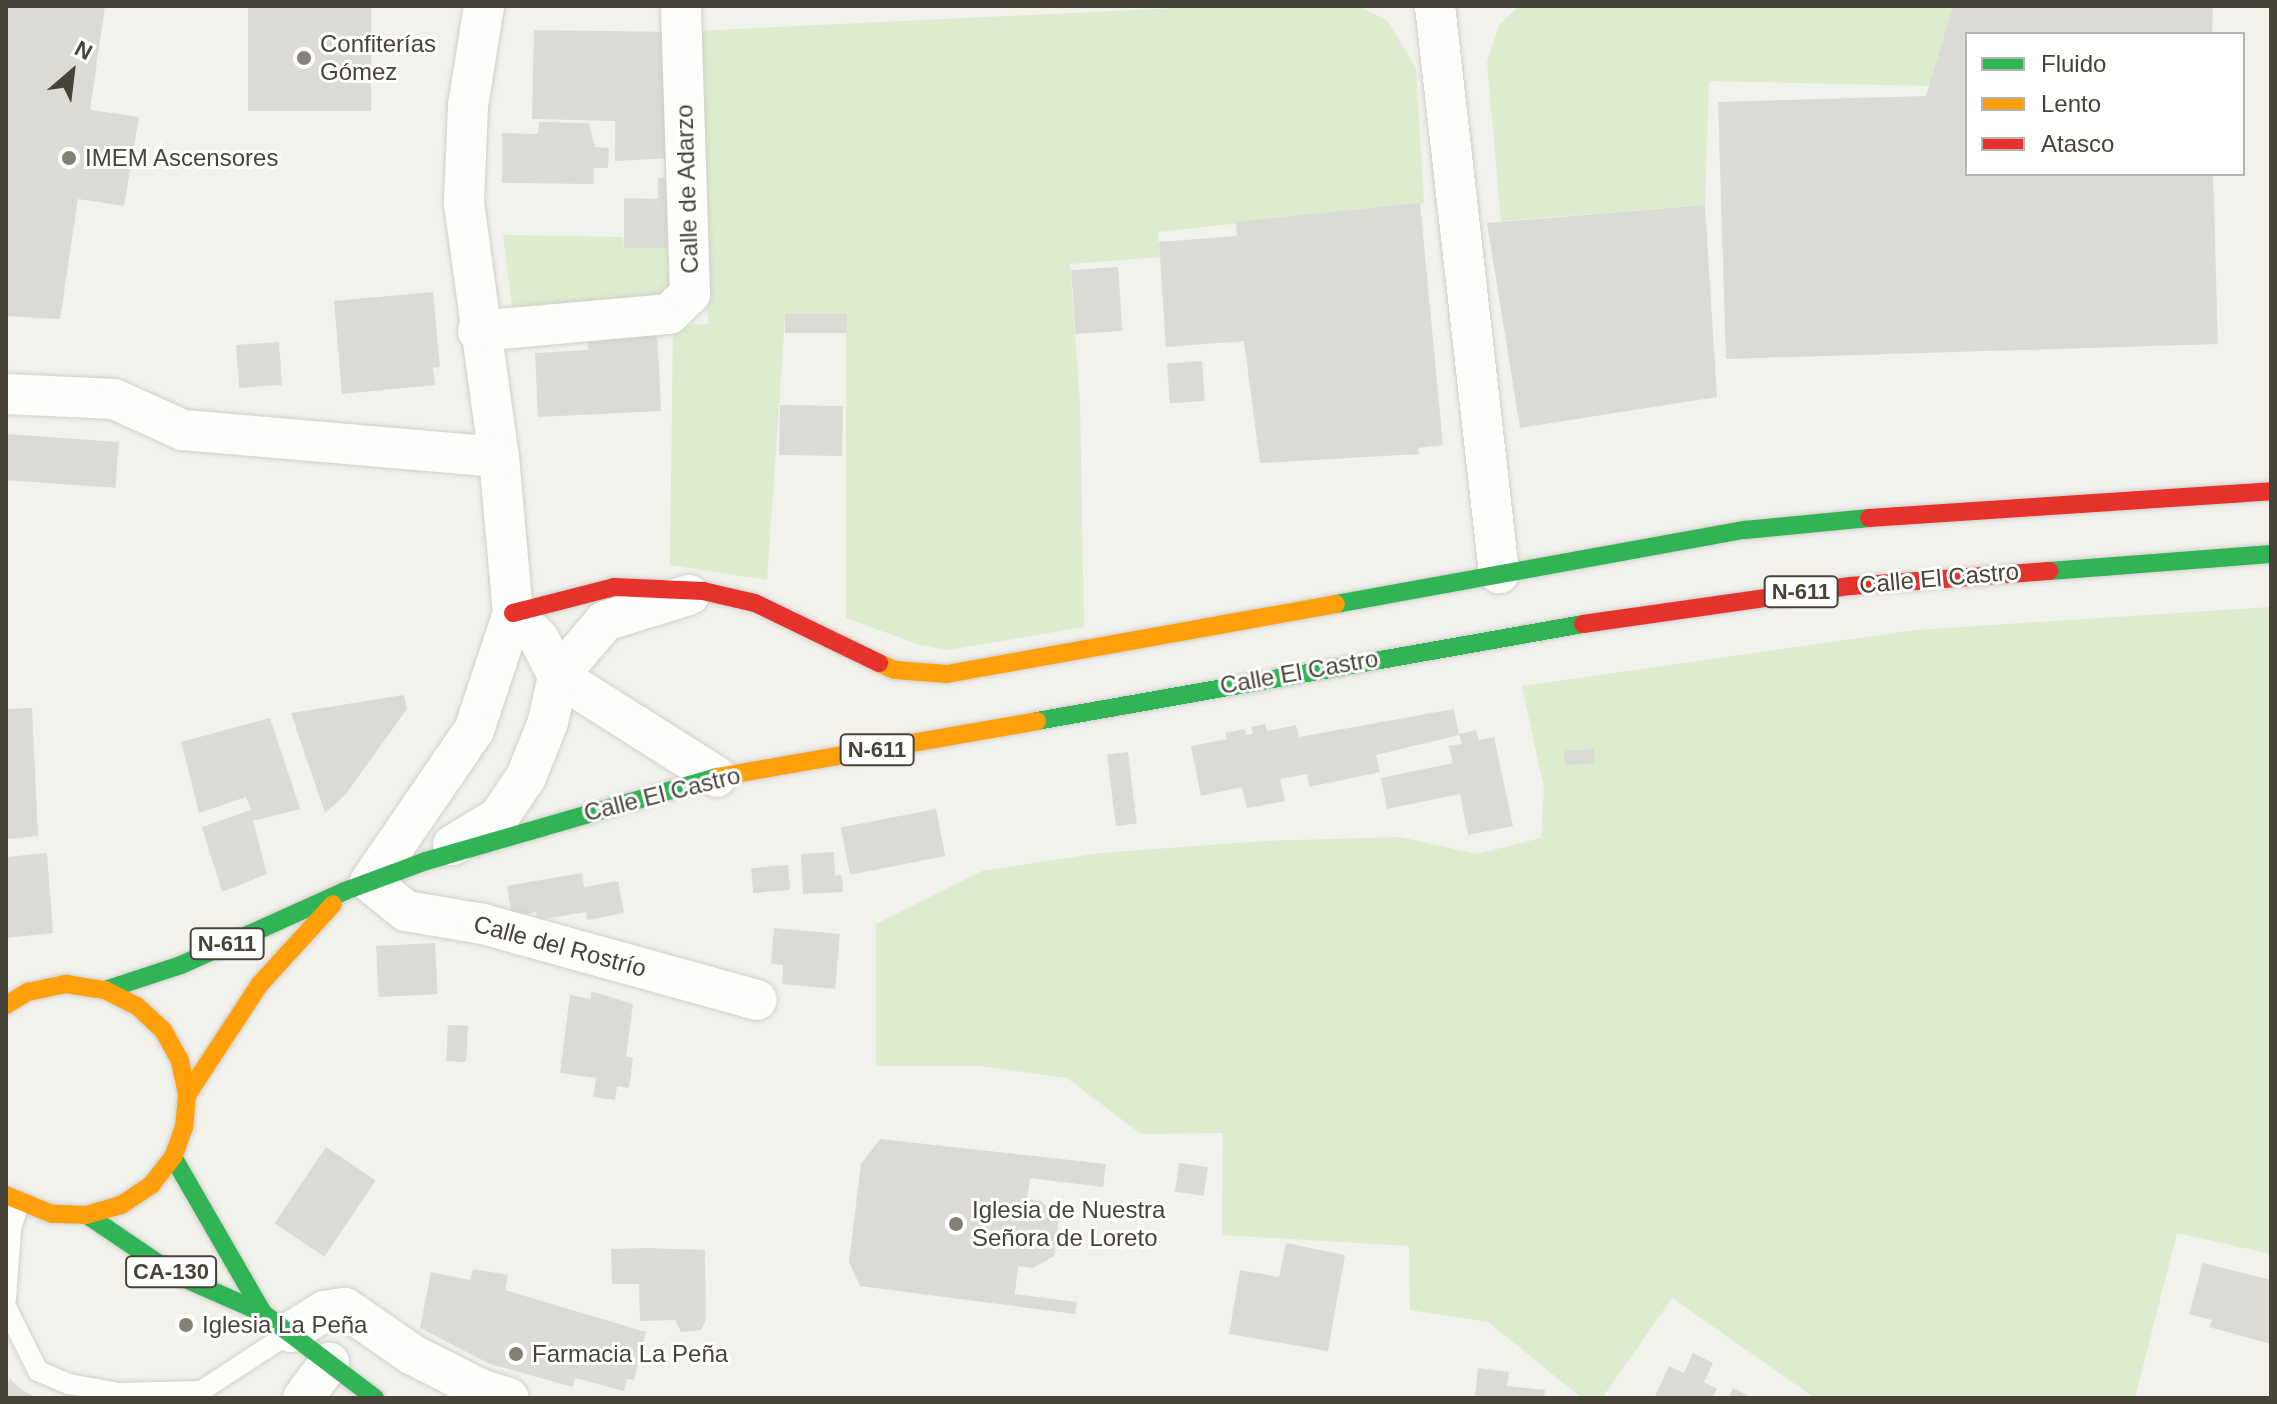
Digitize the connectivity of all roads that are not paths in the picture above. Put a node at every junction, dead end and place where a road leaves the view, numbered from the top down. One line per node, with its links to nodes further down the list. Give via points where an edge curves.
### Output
1 (484, 6): 4 (street, via 468,106 464,203)
2 (681, 6): 4 (street, Calle de Adarzo, via 690,294 669,314)
3 (1435, 6): 9 (street)
4 (478, 331): 6 (street)
5 (6, 394): 6 (street, via 114,399 183,430)
6 (499, 457): 11 (street)
7 (2271, 491): 9 (main road, via 1985,507 1745,530)
8 (2271, 554): 13 (main road, Calle El Castro / N-611, via 1850,586 1671,609)
9 (1499, 573): 10 (main road, via 947,674 895,670 755,603)
10 (703, 591): 11 (main road, via 614,587); 12 (street, via 605,621)
11 (513, 613): 12 (street, via 539,639); 15 (street, via 474,730)
12 (558, 676): 13 (street); 14 (street, via 548,722 526,777 499,817)
13 (717, 777): 14 (main road, Calle El Castro / N-611)
14 (426, 861): 15 (main road, Calle El Castro / N-611)
15 (357, 886): 16 (main road, N-611, via 181,965); 17 (street, Calle del Rostrío, via 406,911 483,924); 19 (main road, N-611, via 260,984)
16 (105, 990): 18 (main road, N-611, via 66,984 28,992); 19 (main road, N-611, via 137,1006 163,1030 180,1061)
17 (757, 1000)
18 (6, 1005)
19 (187, 1095): 20 (main road, N-611, via 184,1127)
20 (173, 1157): 22 (main road, N-611, via 121,1205); 25 (main road, CA-130)
21 (13, 1199): 22 (main road, N-611, via 52,1214); 23 (lane)
22 (87, 1215): 25 (main road, CA-130, via 174,1274)
23 (6, 1299)
24 (6, 1307): 25 (lane, via 38,1371 69,1384 119,1393 201,1391)
25 (277, 1322): 26 (main road, CA-130); 29 (street, via 345,1308 413,1355)
26 (329, 1363): 27 (street); 28 (main road, CA-130)
27 (303, 1398)
28 (375, 1398)
29 (509, 1398)

